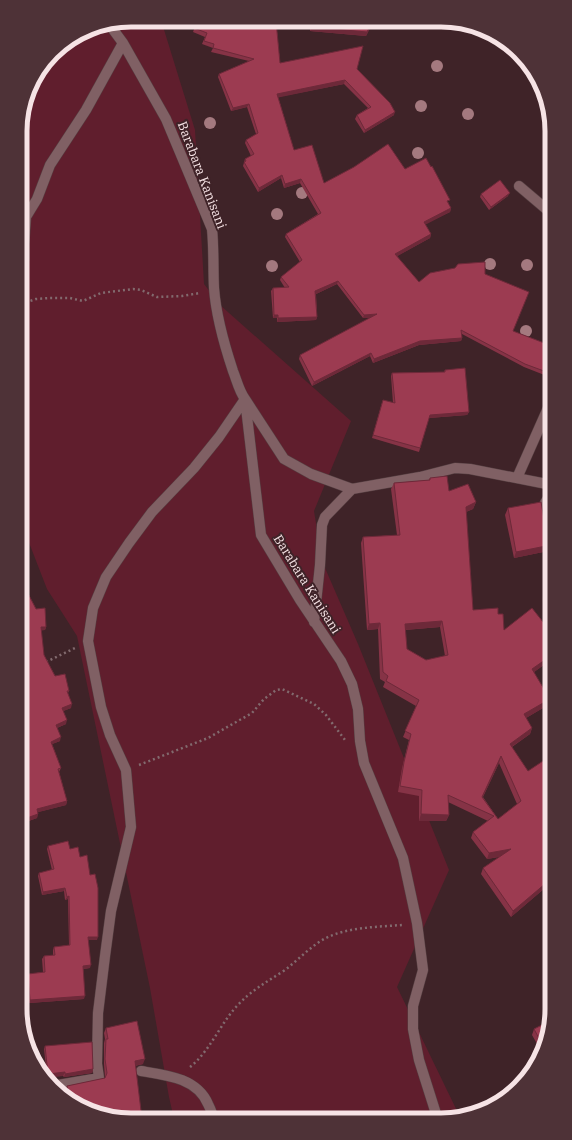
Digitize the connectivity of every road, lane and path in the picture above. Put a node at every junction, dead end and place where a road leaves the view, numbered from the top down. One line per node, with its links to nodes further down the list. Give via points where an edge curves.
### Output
1 (113, 29): 2 (street, Barabara Kanisani)
2 (123, 43): 5 (street, via 86,110 50,165 37,199); 6 (street, Barabara Kanisani, via 166,119 212,229)
3 (519, 186): 4 (street)
4 (545, 208)
5 (27, 215)
6 (214, 288): 7 (path, via 197,294 165,297 157,297 141,290 117,290 101,293 83,301 50,298); 8 (street, Barabara Kanisani, via 217,316 228,356 238,388)
7 (27, 302)
8 (245, 399): 12 (street, via 284,459 311,474); 13 (street, Barabara Kanisani, via 261,535); 14 (street, via 194,468 152,512 106,577 93,608)
9 (545, 415): 10 (street)
10 (517, 478): 11 (street); 12 (street, via 455,468)
11 (545, 484)
12 (352, 489): 13 (street, via 324,517)
13 (314, 622): 20 (street, Barabara Kanisani, via 341,661 352,684 358,709 364,764 403,858)
14 (88, 641): 15 (path); 19 (street, via 101,707)
15 (39, 664)
16 (32, 666): 17 (path)
17 (27, 667)
18 (347, 742): 19 (path, via 314,704 282,689 264,698 252,713 208,738)
19 (126, 770): 23 (street, via 131,827 111,911 107,941 98,1013 99,1078)
20 (417, 923): 22 (path, via 349,931 324,940 249,994 224,1022 201,1058); 25 (street, Barabara Kanisani, via 423,970 413,1006 413,1029 419,1060)
21 (141, 1071): 22 (street)
22 (178, 1078): 24 (street, via 192,1085 205,1097)
23 (59, 1085)
24 (213, 1113)
25 (436, 1113)

